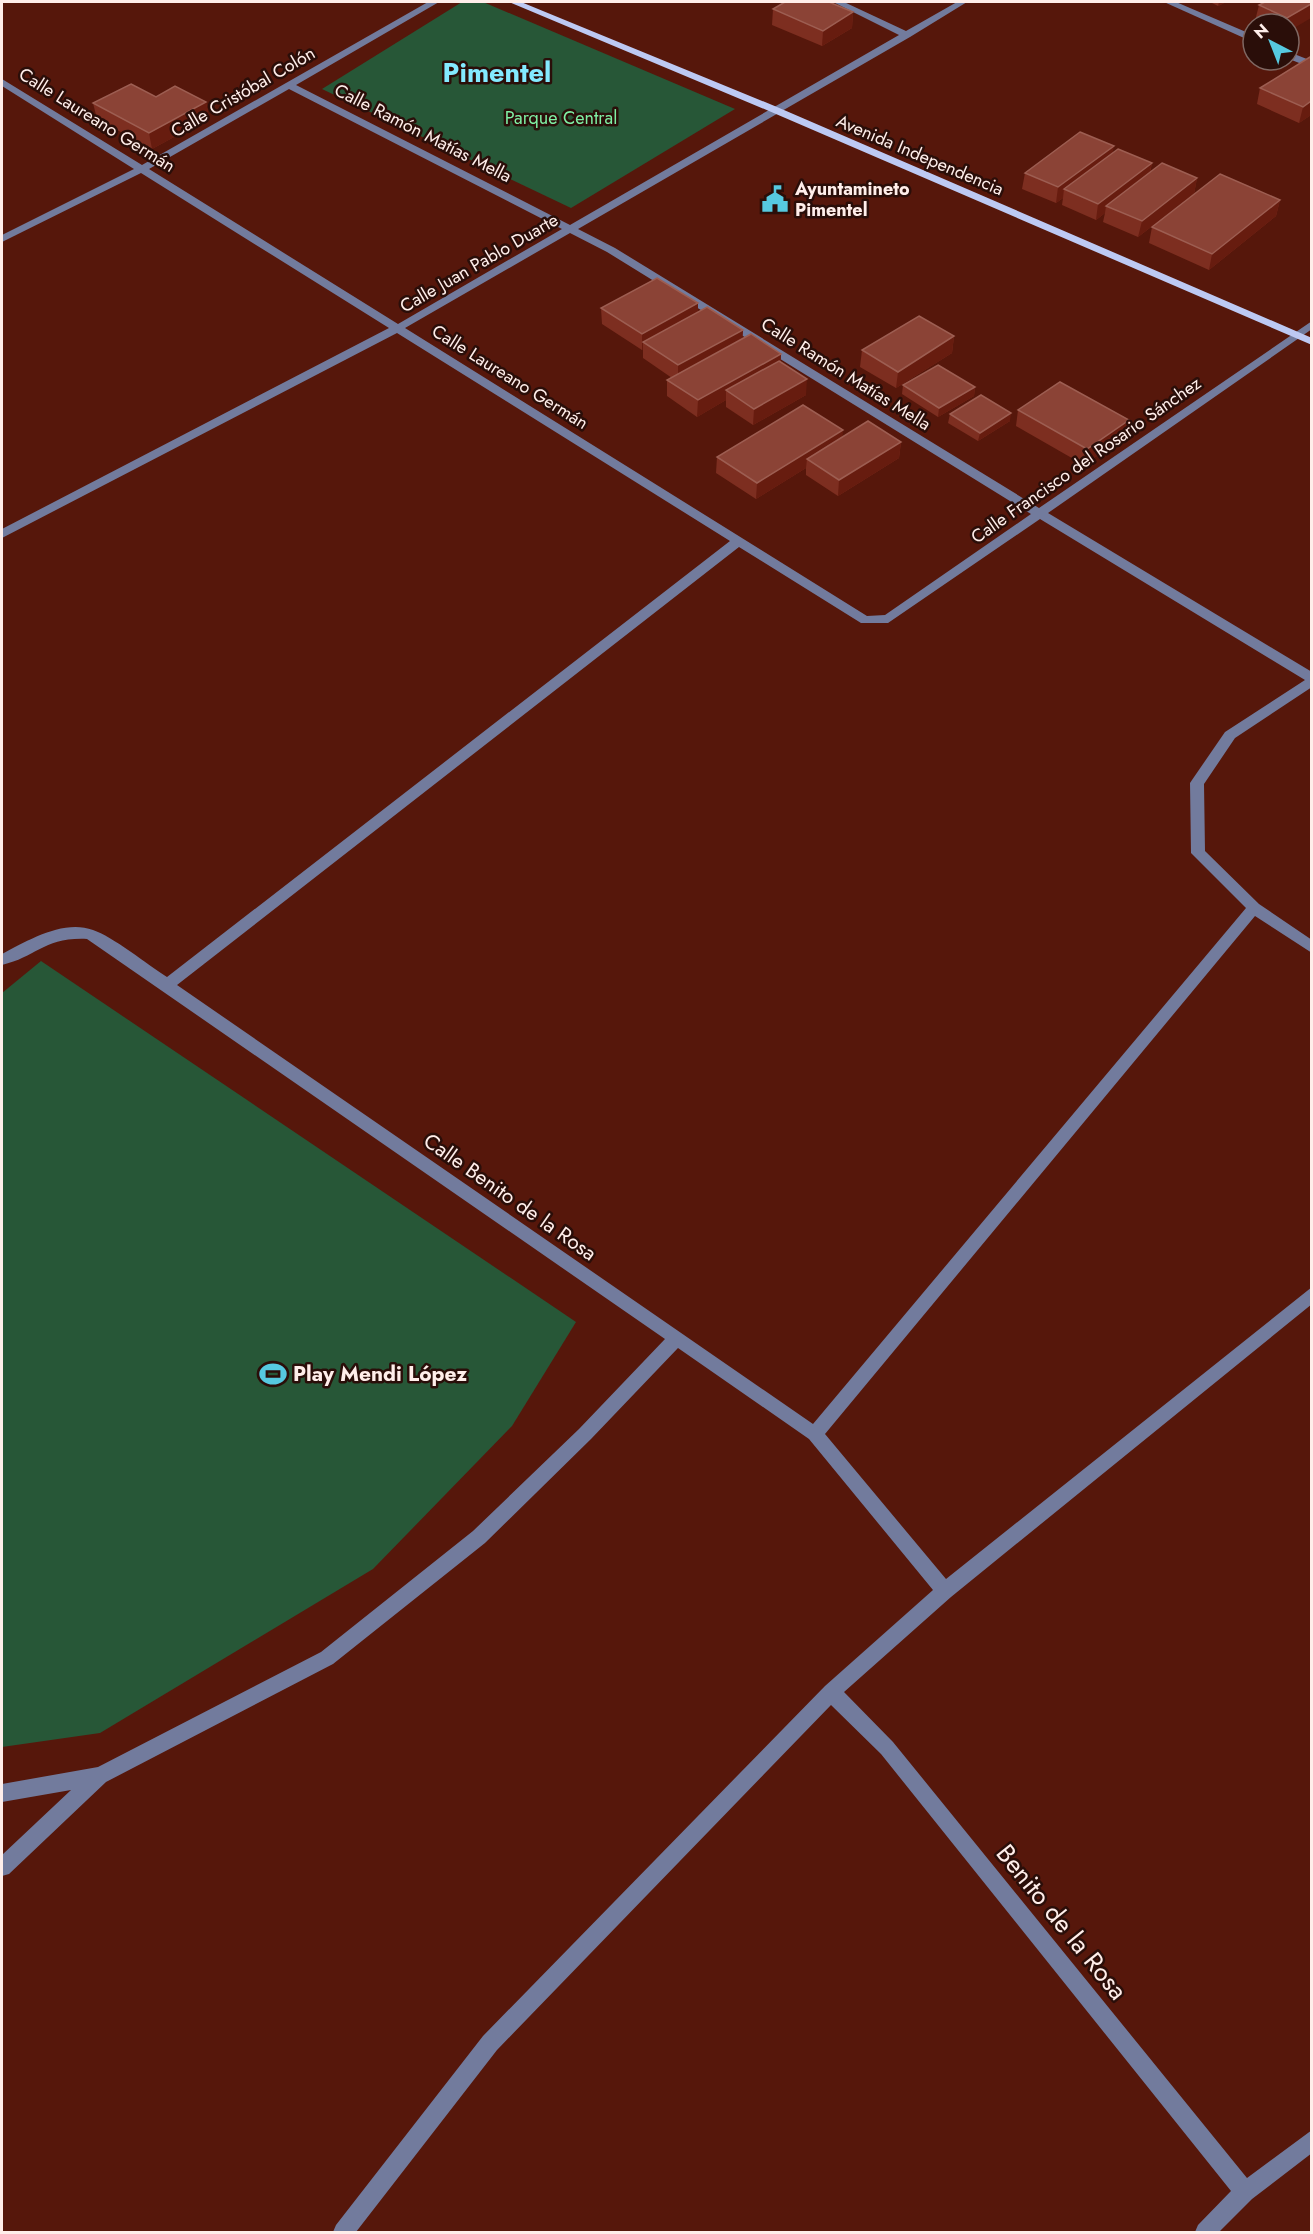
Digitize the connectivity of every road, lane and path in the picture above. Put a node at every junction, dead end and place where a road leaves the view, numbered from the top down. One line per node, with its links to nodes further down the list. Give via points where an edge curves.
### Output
1 (434, 2): 9 (street, Calle Cristóbal Colón)
2 (514, 2): 10 (main road, Avenida Independencia)
3 (837, 2): 7 (street)
4 (963, 2): 7 (street, Calle Juan Pablo Duarte)
5 (1169, 2): 6 (street)
6 (1241, 34)
7 (907, 35): 10 (street, Calle Juan Pablo Duarte)
8 (2, 82): 11 (street, Calle Laureano Germán)
9 (289, 85): 11 (street, Calle Cristóbal Colón); 12 (street, Calle Ramón Matías Mella)
10 (773, 110): 12 (street, Calle Juan Pablo Duarte); 16 (main road, Avenida Independencia)
11 (142, 170): 13 (street, Calle Cristóbal Colón); 15 (street, Calle Laureano Germán)
12 (571, 230): 15 (street, Calle Juan Pablo Duarte); 18 (street, Calle Ramón Matías Mella, via 611,250)
13 (2, 238)
14 (1311, 324): 16 (street, Calle Francisco del Rosario Sánchez)
15 (398, 328): 19 (street, Calle Juan Pablo Duarte); 20 (street, Calle Laureano Germán)
16 (1296, 335): 17 (main road, Avenida Independencia); 18 (street, Calle Francisco del Rosario Sánchez)
17 (1311, 342)
18 (1040, 514): 21 (street, Calle Francisco del Rosario Sánchez, via 888,619); 22 (street, Calle Ramón Matías Mella)
19 (2, 534)
20 (738, 541): 21 (street, Calle Laureano Germán, via 865,620); 26 (street)
21 (878, 621)
22 (1311, 679): 23 (street, via 1230,735 1197,783 1198,852)
23 (1254, 908): 24 (street); 29 (street)
24 (1311, 948)
25 (2, 960): 26 (street, Calle Benito de la Rosa, via 44,939 68,933 90,934)
26 (167, 985): 28 (street, Calle Benito de la Rosa)
27 (1311, 1294): 30 (street)
28 (677, 1338): 29 (street, Calle Benito de la Rosa); 32 (street, via 480,1537 327,1658)
29 (814, 1434): 30 (street, Calle Benito de la Rosa)
30 (945, 1591): 31 (street)
31 (831, 1692): 36 (street, Benito de la Rosa, via 887,1748); 37 (street, via 490,2043)
32 (100, 1776): 33 (street); 34 (street)
33 (2, 1793)
34 (2, 1867)
35 (1311, 2140): 36 (street)
36 (1245, 2192): 38 (street)
37 (343, 2232)
38 (1205, 2232)

